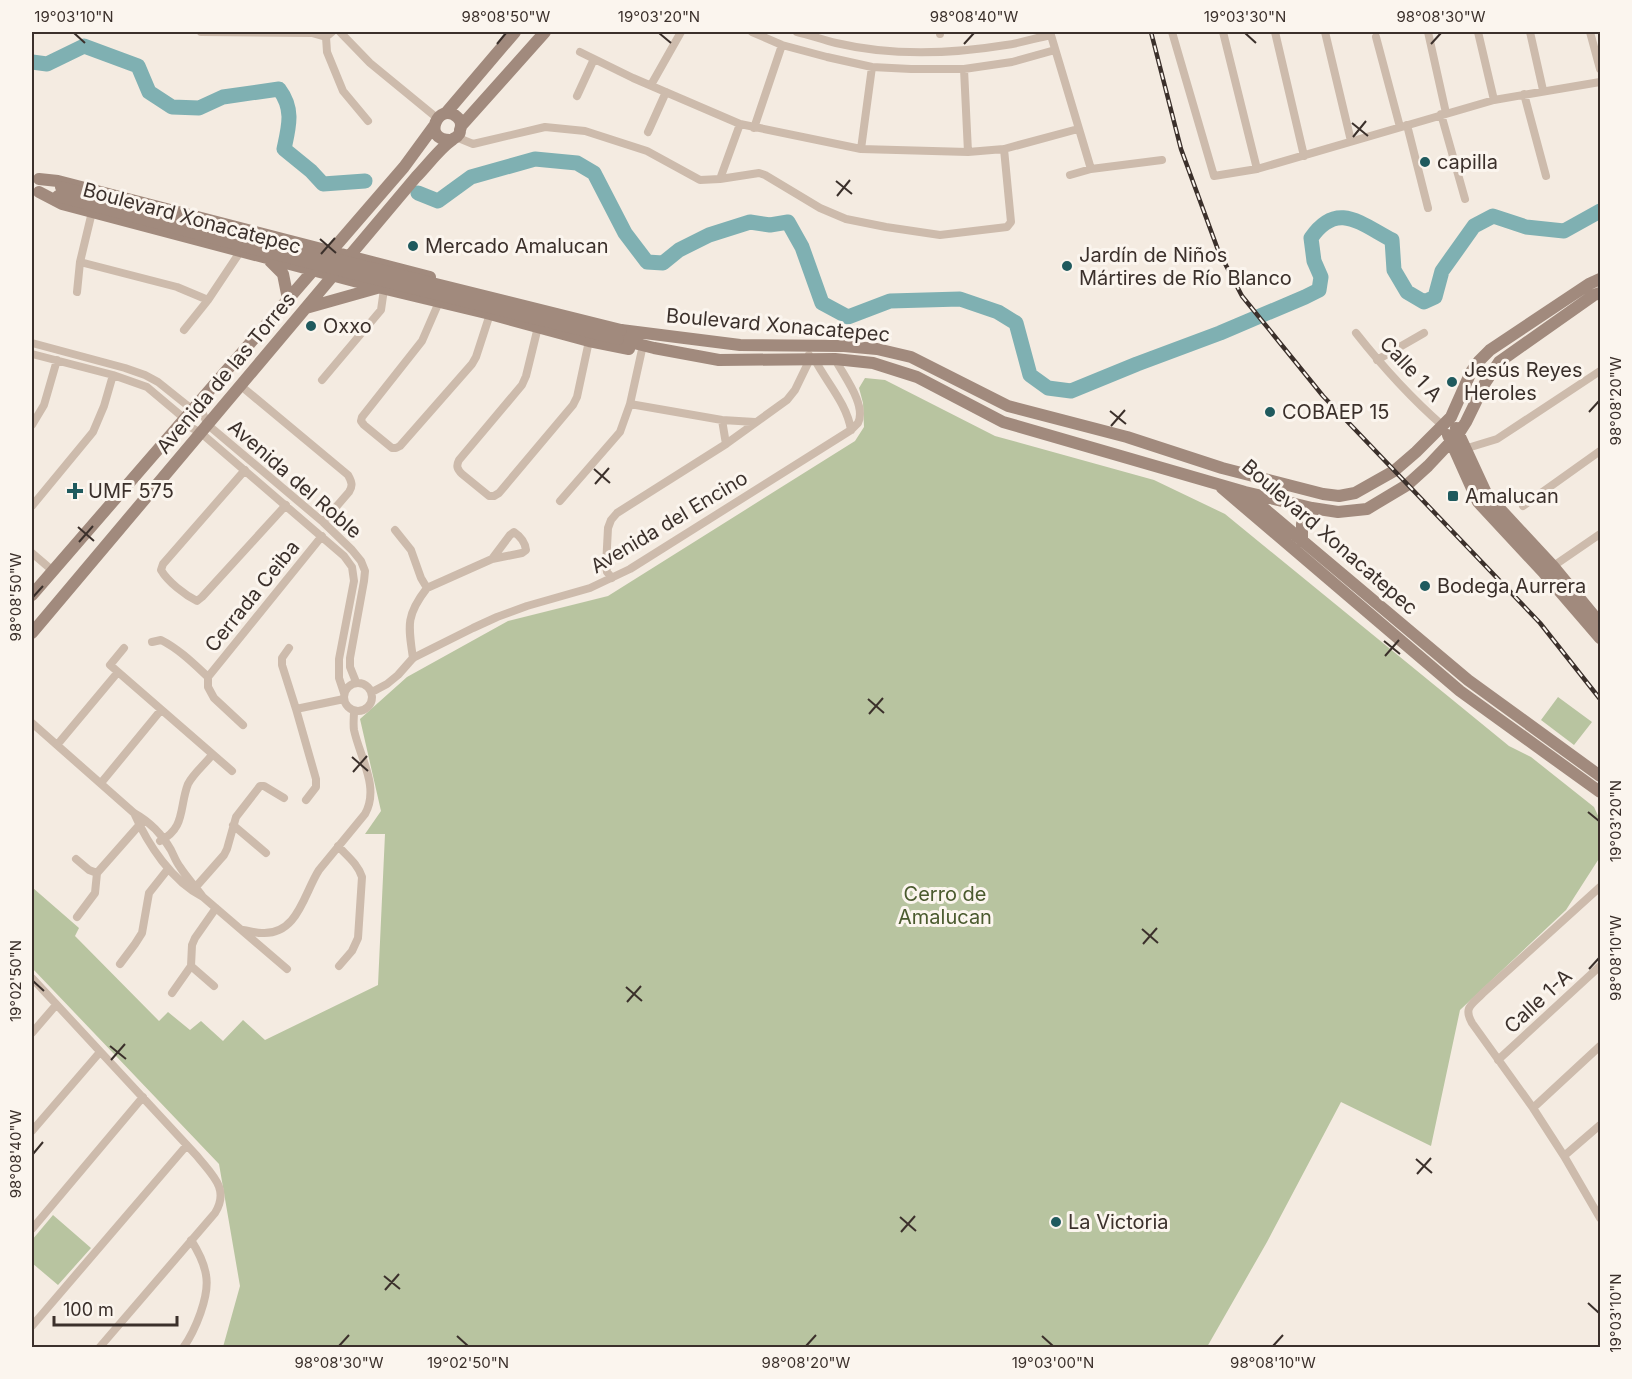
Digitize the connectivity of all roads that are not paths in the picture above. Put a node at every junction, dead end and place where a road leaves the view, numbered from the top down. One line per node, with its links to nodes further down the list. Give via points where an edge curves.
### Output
1 (201, 32): 17 (street)
2 (340, 32): 34 (street, via 370,63)
3 (514, 32): 34 (street, Avenida de las Torres)
4 (545, 32): 41 (street, Avenida de las Torres)
5 (681, 32): 27 (street)
6 (752, 32): 19 (street)
7 (796, 32): 16 (street, via 836,44 916,52 962,51)
8 (1172, 32): 50 (street, via 1214,176)
9 (1223, 32): 50 (street)
10 (1275, 32): 46 (street)
11 (1325, 32): 42 (street)
12 (1428, 32): 33 (street)
13 (1478, 32): 32 (street)
14 (1530, 32): 28 (street)
15 (1590, 32): 25 (street)
16 (1050, 33): 20 (street)
17 (329, 34): 35 (street, via 327,52 342,91)
18 (1376, 38): 37 (street)
19 (782, 45): 23 (street); 38 (street)
20 (1055, 50): 24 (street); 39 (street)
21 (580, 52): 22 (street)
22 (594, 59): 27 (street); 31 (street)
23 (872, 67): 24 (street); 43 (street)
24 (964, 69): 45 (street)
25 (1600, 69)
26 (1600, 82): 28 (street)
27 (651, 85): 29 (street)
28 (1544, 90): 30 (street)
29 (666, 92): 36 (street); 40 (street)
30 (1524, 94): 32 (street); 52 (street)
31 (577, 96)
32 (1494, 100): 33 (street)
33 (1444, 114): 37 (street); 56 (street)
34 (439, 119): 41 (street, via 435,132 439,137 445,140); 41 (street, via 452,113 456,116 460,121); 48 (street, Avenida de las Torres)
35 (368, 121)
36 (740, 124): 38 (street); 54 (street)
37 (1404, 126): 42 (street); 57 (street)
38 (754, 128): 43 (street)
39 (1078, 129): 44 (street); 49 (street)
40 (648, 132)
41 (456, 134): 53 (street, Avenida de las Torres); 54 (street, via 473,144 545,127 585,131 647,151 700,180)
42 (1352, 141): 46 (street)
43 (861, 149): 45 (street)
44 (1004, 149): 45 (street); 54 (street, via 1010,224 940,235 846,219 759,173)
45 (968, 152)
46 (1304, 156): 50 (street)
47 (1162, 160): 49 (street)
48 (404, 167): 53 (street); 60 (street, Avenida de las Torres)
49 (1091, 169): 51 (street)
50 (1257, 169)
51 (1070, 175)
52 (1546, 176)
53 (416, 177): 62 (street, Avenida de las Torres)
54 (720, 179)
55 (35, 185): 58 (street, Boulevard Xonacatepec, via 62,204); 59 (street, Boulevard Xonacatepec, via 58,181); 85 (street, Boulevard Xonacatepec, bridge)
56 (1465, 199)
57 (1428, 208)
58 (92, 212): 61 (street, Boulevard Xonacatepec); 64 (street)
59 (300, 243): 60 (street, Boulevard Xonacatepec); 66 (street, via 305,248 305,257)
60 (331, 251): 62 (street, Boulevard Xonacatepec); 67 (street, Avenida de las Torres)
61 (240, 252): 63 (street, Boulevard Xonacatepec); 75 (street)
62 (350, 256): 65 (street, Boulevard Xonacatepec); 68 (street, Avenida de las Torres)
63 (269, 260): 66 (street, Boulevard Xonacatepec); 74 (street, via 283,274)
64 (80, 262): 71 (street); 75 (street, via 177,287)
65 (374, 262): 70 (street, via 361,272 363,280); 73 (street, Boulevard Xonacatepec)
66 (293, 266): 67 (street, Boulevard Xonacatepec)
67 (313, 271): 68 (street, Boulevard Xonacatepec); 74 (street, Avenida de las Torres)
68 (333, 276): 70 (street, Boulevard Xonacatepec); 77 (street, Avenida de las Torres)
69 (1600, 279): 103 (street, via 1485,355 1471,372)
70 (377, 288): 76 (street, Boulevard Xonacatepec); 77 (street); 97 (street, via 381,310)
71 (77, 292)
72 (1600, 293): 108 (street, via 1499,362 1485,383)
73 (518, 298): 79 (street); 82 (street, Boulevard Xonacatepec)
74 (288, 299): 100 (street, Avenida de las Torres)
75 (208, 300): 81 (street)
76 (439, 302): 78 (street, Boulevard Xonacatepec); 78 (street, via 423,341 364,412 361,421 392,448 400,446 472,364)
77 (306, 308): 98 (street, Avenida de las Torres)
78 (490, 314): 79 (street, Boulevard Xonacatepec)
79 (513, 320): 80 (street, Boulevard Xonacatepec)
80 (538, 327): 86 (street, Boulevard Xonacatepec); 86 (street, via 522,384 457,465 489,496 499,493 573,405)
81 (184, 330)
82 (650, 333): 85 (street, Boulevard Xonacatepec); 88 (street, Boulevard Xonacatepec, via 740,345)
83 (1356, 333): 94 (street, Calle 1 A)
84 (1424, 333): 94 (street)
85 (620, 335): 89 (street, Boulevard Xonacatepec)
86 (589, 341): 89 (street, Boulevard Xonacatepec)
87 (32, 343): 100 (street, Avenida del Roble, via 145,375 158,382)
88 (807, 345): 93 (street); 110 (street, Boulevard Xonacatepec, via 877,349 911,357 1008,406 1127,437)
89 (646, 347): 93 (street, Boulevard Xonacatepec, via 719,360); 99 (street)
90 (32, 354): 92 (street, Avenida del Roble)
91 (835, 359): 93 (street, Boulevard Xonacatepec); 106 (street, via 855,392 860,414 858,424); 113 (street, Boulevard Xonacatepec, via 884,366 917,377 1003,422)
92 (57, 360): 96 (street, Avenida del Roble); 104 (street, via 44,405)
93 (813, 360): 102 (street, via 787,400); 106 (street, via 843,406)
94 (1377, 360): 103 (street, Calle 1 A, via 1430,414)
95 (1600, 371): 108 (street, via 1497,439)
96 (113, 375): 100 (street, Avenida del Roble, via 147,387); 117 (street, via 93,432)
97 (322, 380)
98 (241, 386): 105 (street, Avenida de las Torres); 120 (street, via 352,481 349,492)
99 (630, 404): 101 (street); 115 (street, via 620,432)
100 (189, 414): 105 (street, Avenida del Roble, via 192,428); 105 (street, Avenida del Roble, via 203,414); 128 (street, Avenida de las Torres)
101 (722, 420): 102 (street); 107 (street)
102 (755, 422): 107 (street)
103 (1447, 422): 108 (street); 111 (street, via 1394,471 1355,493 1323,494)
104 (32, 425)
105 (205, 429): 112 (street, Avenida del Roble); 120 (street, Avenida del Roble); 133 (street, Avenida de las Torres)
106 (851, 430): 129 (street, Avenida del Encino)
107 (726, 444): 129 (street, via 611,520 606,566)
108 (1458, 444): 119 (street, via 1407,485 1367,509 1338,512); 127 (street, via 1487,495)
109 (1600, 451): 118 (street)
110 (1200, 462): 111 (street, Boulevard Xonacatepec); 113 (street)
111 (1222, 468): 114 (street, Boulevard Xonacatepec)
112 (245, 470): 116 (street, Avenida del Roble); 116 (street, via 163,564 164,575 197,601)
113 (1218, 484): 114 (street); 154 (street, Boulevard Xonacatepec, via 1460,691)
114 (1245, 492): 119 (street); 124 (street, Boulevard Xonacatepec)
115 (560, 501)
116 (286, 505): 123 (street, Avenida del Roble)
117 (32, 506)
118 (1523, 506)
119 (1312, 508): 124 (street, via 1302,524)
120 (323, 522): 141 (street, Avenida del Roble, via 352,550 365,571 350,658)
121 (395, 531): 130 (street, via 411,550)
122 (1600, 534): 127 (street)
123 (322, 536): 140 (street, Cerrada Ceiba); 143 (street, Avenida del Roble, via 352,567 354,581 339,659)
124 (1302, 541): 152 (street, Boulevard Xonacatepec, via 1468,680)
125 (32, 553): 128 (street)
126 (492, 559): 126 (street, via 522,553 526,544 514,532); 130 (street)
127 (1549, 569): 132 (street); 134 (street)
128 (52, 571): 131 (street, Avenida de las Torres)
129 (612, 578): 138 (street, Avenida del Encino, via 497,617)
130 (427, 588): 138 (street, via 410,622)
131 (32, 595)
132 (1600, 623)
133 (32, 633)
134 (1600, 638)
135 (152, 642): 140 (street, via 170,644)
136 (124, 648): 139 (street, via 110,664)
137 (289, 648): 144 (street, via 281,662)
138 (413, 658): 142 (street, Avenida del Encino, via 398,675)
139 (118, 672): 145 (street); 149 (street)
140 (208, 677): 148 (street, via 214,698)
141 (356, 682): 142 (street); 143 (street, via 348,686)
142 (372, 692): 146 (street, via 366,709)
143 (344, 696): 144 (street); 146 (street, via 345,704)
144 (296, 709): 156 (street, via 317,783)
145 (161, 710): 150 (street); 153 (street)
146 (354, 711): 160 (street, via 354,729 370,784 370,805)
147 (32, 723): 149 (street)
148 (243, 725)
149 (57, 745): 153 (street)
150 (212, 755): 151 (street); 159 (street, via 191,780 179,823)
151 (232, 771)
152 (1600, 776)
153 (100, 783): 157 (street)
154 (1600, 792)
155 (284, 798): 158 (street, via 260,786)
156 (306, 800)
157 (142, 822): 159 (street); 161 (street); 165 (street)
158 (233, 825): 162 (street); 167 (street, via 228,849)
159 (166, 843): 161 (street, via 158,843); 167 (street)
160 (338, 846): 170 (street, via 284,928 264,934); 173 (street, via 355,863 362,877 358,938)
161 (156, 851): 164 (street)
162 (266, 853)
163 (76, 859): 165 (street)
164 (168, 869): 167 (street, via 182,884); 171 (street, via 149,893 139,939)
165 (98, 873): 169 (street, via 95,893)
166 (1600, 887): 183 (street, via 1469,1007 1468,1016)
167 (194, 889): 168 (street)
168 (216, 908): 170 (street); 172 (street, via 195,938)
169 (77, 917)
170 (243, 930): 175 (street)
171 (120, 964)
172 (191, 966): 177 (street); 178 (street)
173 (339, 966)
174 (1600, 966): 183 (street, Calle 1-A)
175 (287, 969)
176 (32, 978): 179 (street)
177 (214, 986)
178 (172, 993)
179 (56, 1005): 180 (street); 182 (street)
180 (32, 1034)
181 (1600, 1046): 185 (street)
182 (100, 1052): 184 (street); 187 (street)
183 (1498, 1060): 185 (street)
184 (142, 1097): 188 (street); 191 (street)
185 (1533, 1108): 189 (street)
186 (1600, 1125): 189 (street)
187 (32, 1131)
188 (187, 1145): 192 (street, via 218,1183 222,1196 214,1213); 193 (street)
189 (1564, 1156): 190 (street)
190 (1599, 1212)
191 (32, 1228)
192 (191, 1240): 194 (street); 195 (street, via 200,1254 206,1290 196,1326)
193 (32, 1326)
194 (99, 1347)
195 (183, 1347)

